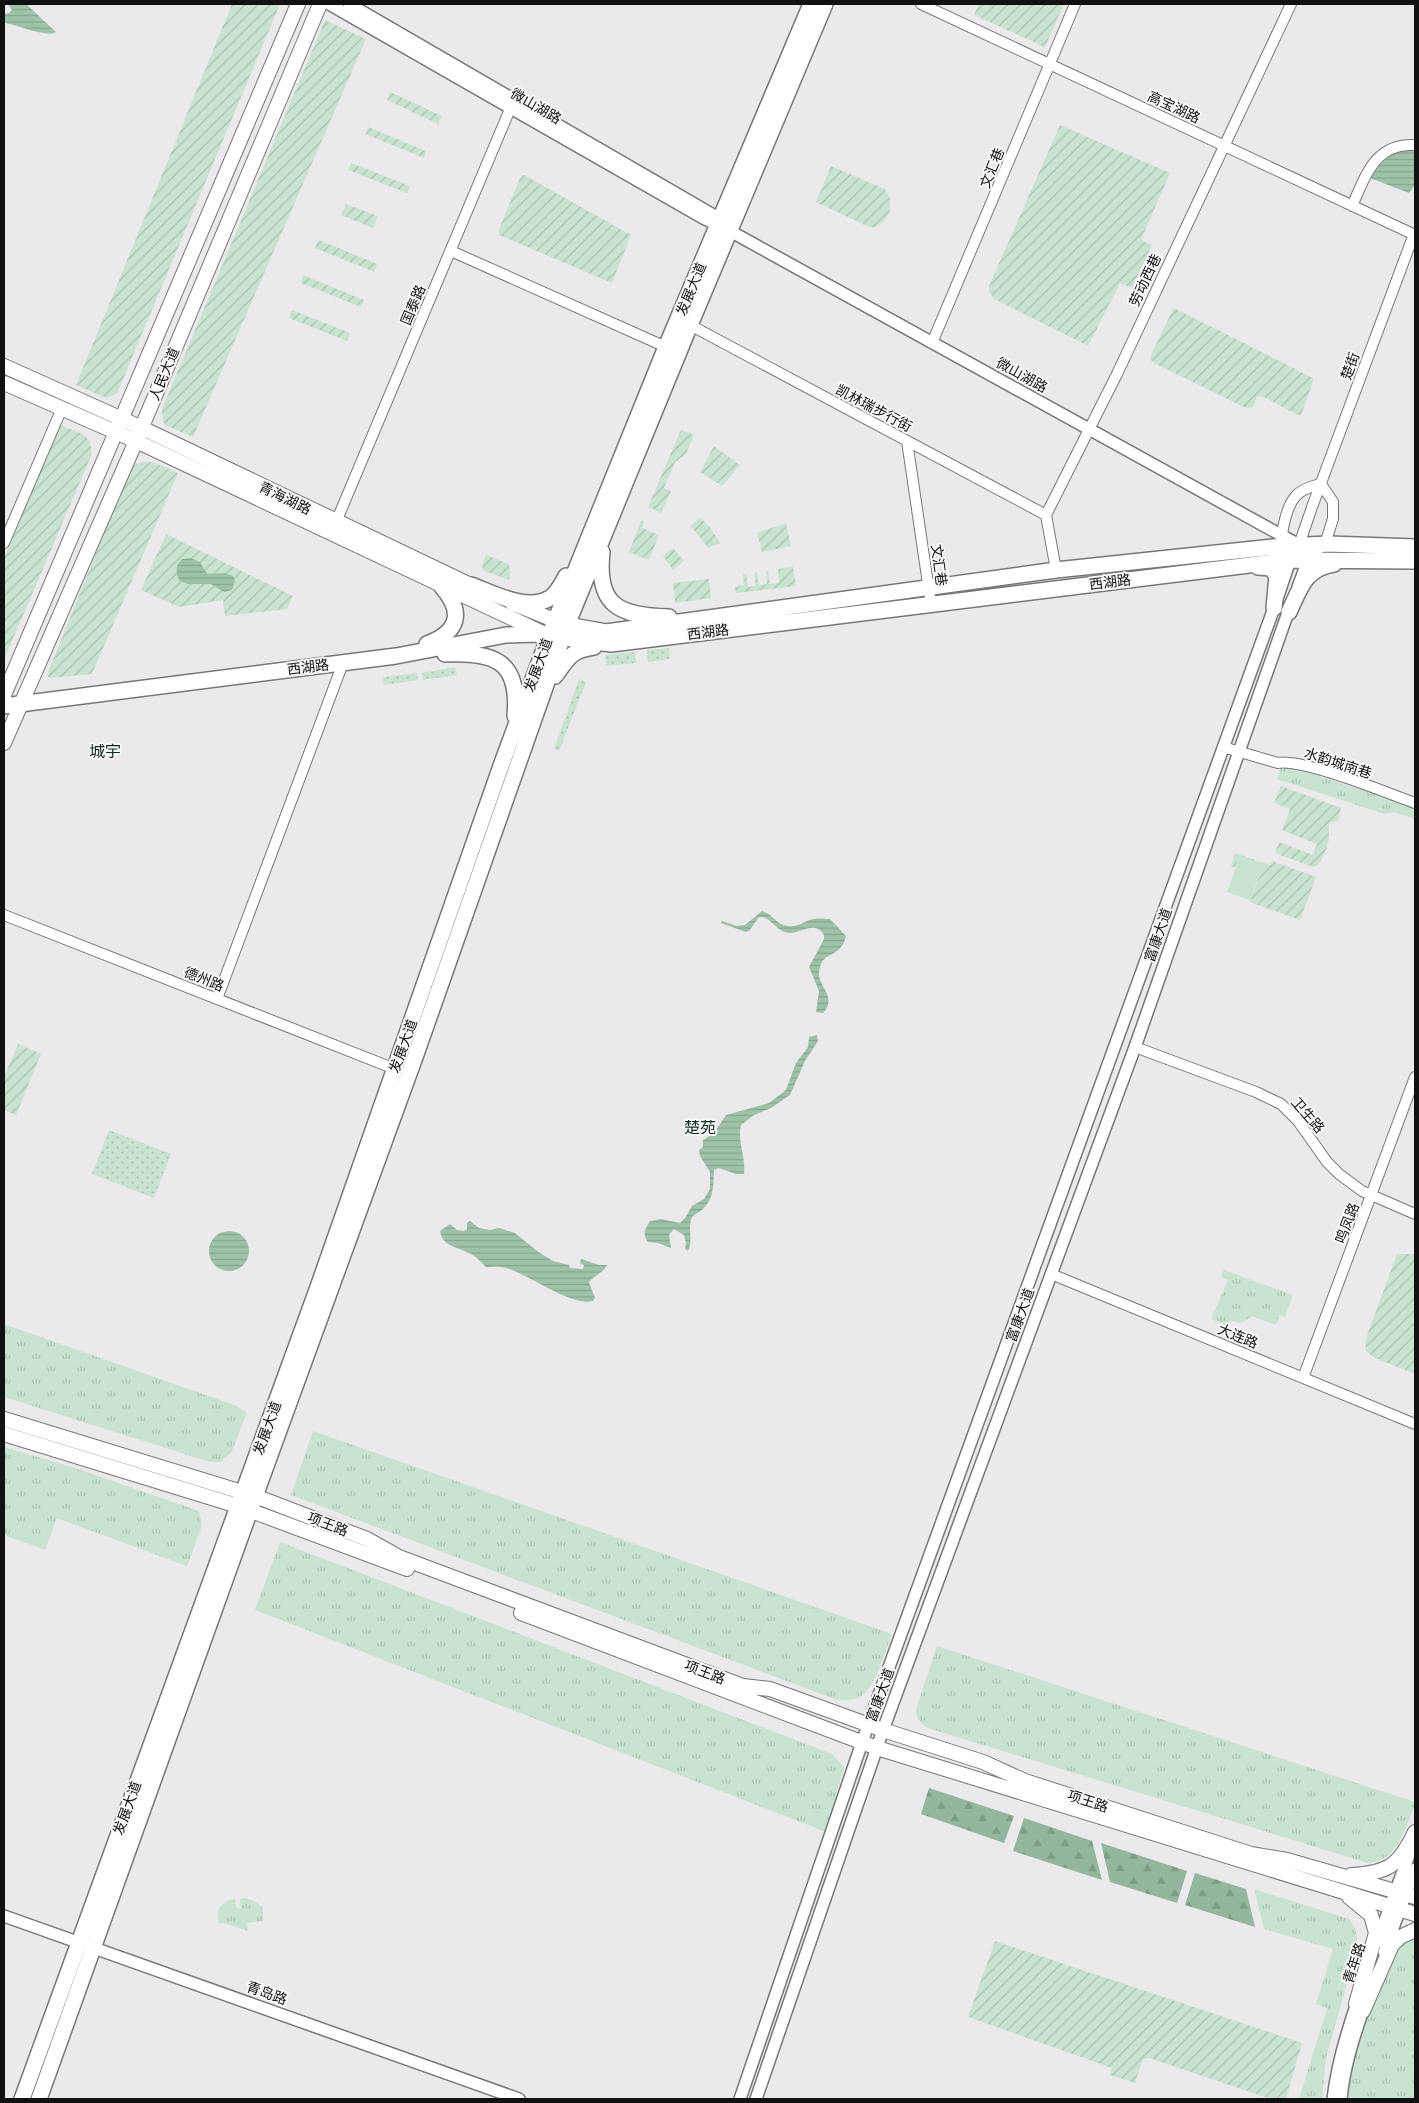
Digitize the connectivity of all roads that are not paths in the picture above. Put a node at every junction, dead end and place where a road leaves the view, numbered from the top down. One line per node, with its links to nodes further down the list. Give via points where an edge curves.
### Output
1 (298, 4): 24 (main road, 人民大道)
2 (320, 4): 25 (main road, 人民大道)
3 (329, 4): 11 (street, 微山湖路)
4 (349, 4): 11 (street, 微山湖路)
5 (812, 4): 15 (main road, 发展大道)
6 (825, 4): 15 (main road, 发展大道)
7 (921, 4): 10 (street, 高宝湖路)
8 (1076, 4): 10 (street, 文汇巷)
9 (1290, 4): 13 (street, 劳动西巷)
10 (1050, 64): 13 (street, 高宝湖路); 19 (street, 文汇巷)
11 (513, 103): 15 (street, 微山湖路); 17 (street, 国泰路)
12 (1415, 145): 14 (street, via 1396,147 1381,154 1373,163)
13 (1223, 146): 14 (street, 高宝湖路); 26 (street, 劳动西巷)
14 (1352, 206): 16 (street, 高宝湖路)
15 (723, 225): 18 (main road, 发展大道); 19 (street, 微山湖路); 20 (main road, 发展大道)
16 (1415, 235): 30 (street, 楚街)
17 (451, 251): 20 (street); 32 (street, 国泰路)
18 (690, 326): 29 (street, 凯林瑞步行街); 33 (main road, 发展大道)
19 (932, 343): 26 (street, 微山湖路)
20 (666, 347): 33 (main road, 发展大道)
21 (4, 366): 24 (main road, 青海湖路)
22 (4, 383): 23 (main road, 青海湖路)
23 (62, 408): 27 (main road, 青海湖路); 35 (street)
24 (122, 418): 25 (main road, 青海湖路); 27 (main road, 人民大道)
25 (142, 428): 28 (main road, 人民大道); 32 (main road, 青海湖路)
26 (1089, 429): 31 (street, 劳动西巷); 34 (street, 微山湖路)
27 (116, 432): 28 (main road, 青海湖路); 54 (main road, 人民大道)
28 (136, 441): 46 (main road, 青海湖路); 55 (main road, 人民大道)
29 (907, 441): 31 (street, 凯林瑞步行街); 47 (street, 文汇巷)
30 (1321, 484): 34 (street, via 1296,495); 36 (street, via 1333,502 1334,510); 37 (street, 楚街)
31 (1046, 515): 44 (street)
32 (336, 522): 45 (main road, 青海湖路)
33 (599, 527): 45 (main road, via 550,598 522,602); 51 (main road, via 602,585 606,596 615,605 643,616); 52 (main road, 发展大道)
34 (1282, 540): 37 (main road, 西湖路); 40 (street); 44 (main road, 西湖路)
35 (4, 543)
36 (1325, 544): 37 (main road, 西湖路); 38 (main road, 西湖路); 39 (street)
37 (1299, 545): 39 (street, via 1306,551)
38 (1415, 547)
39 (1307, 558): 40 (main road, 西湖路); 41 (main road, 西湖路); 50 (street, 富康大道)
40 (1290, 560): 43 (main road, 西湖路); 49 (street, 富康大道)
41 (1363, 560): 42 (main road, 西湖路); 50 (main road, via 1316,568 1306,579)
42 (1415, 561)
43 (1224, 568): 48 (main road, 西湖路); 49 (main road, via 1265,566 1275,571 1278,580)
44 (1056, 570): 47 (main road, 西湖路)
45 (471, 585): 52 (main road, 青海湖路)
46 (442, 587): 52 (main road, 青海湖路); 56 (main road, via 455,606 450,631 441,639)
47 (929, 588): 48 (street, 文汇巷); 51 (main road, 西湖路)
48 (931, 604): 53 (main road, 西湖路)
49 (1274, 608): 63 (street, 富康大道)
50 (1289, 612): 64 (street, 富康大道)
51 (710, 618): 52 (main road, 西湖路, via 606,632)
52 (558, 630): 53 (main road, 西湖路); 56 (main road, 西湖路, via 506,635); 58 (main road, 发展大道); 65 (main road, 发展大道)
53 (611, 644): 58 (main road, via 580,648)
54 (25, 645): 55 (main road); 59 (main road, 人民大道)
55 (43, 654): 60 (main road, 人民大道)
56 (396, 656): 57 (main road, 西湖路); 65 (main road, via 479,654 502,664 515,688 516,701)
57 (343, 663): 60 (main road, 西湖路); 68 (street)
58 (548, 684): 80 (main road, 发展大道, via 414,1060)
59 (4, 696)
60 (21, 704): 61 (main road, 西湖路); 62 (main road, 人民大道)
61 (4, 706)
62 (4, 744)
63 (1223, 747): 64 (street, 水韵城南巷); 81 (street, 富康大道)
64 (1239, 751): 66 (street, 水韵城南巷, via 1278,763 1286,761 1311,767); 69 (street, 富康大道)
65 (502, 763): 70 (main road, 发展大道)
66 (1415, 803)
67 (4, 915): 68 (street, 德州路)
68 (217, 999): 70 (street, 德州路)
69 (1136, 1045): 72 (street, 卫生路, via 1281,1104 1333,1168 1355,1187); 75 (street, 富康大道)
70 (394, 1069): 80 (main road, 发展大道)
71 (1415, 1078): 72 (street, 鸣凤路)
72 (1373, 1194): 73 (street, 卫生路); 74 (street, 卫生路); 76 (street, 鸣凤路)
73 (1415, 1207)
74 (1415, 1214)
75 (1051, 1274): 76 (street, 大连路); 82 (street, 富康大道)
76 (1303, 1378): 78 (street, 大连路)
77 (4, 1419): 80 (main road, 项王路)
78 (1415, 1424)
79 (4, 1434): 80 (main road, 项王路)
80 (247, 1501): 81 (main road, 项王路, via 367,1539 399,1557 742,1686 770,1689); 83 (main road, 项王路); 95 (main road, 发展大道); 96 (main road, 发展大道)
81 (868, 1725): 82 (main road, 项王路); 83 (street, 富康大道)
82 (883, 1730): 84 (street, 富康大道); 88 (main road, 项王路, via 982,1762 1025,1781 1251,1854 1287,1860)
83 (862, 1742): 84 (main road, 项王路); 101 (street, 富康大道)
84 (877, 1748): 89 (main road, 项王路); 102 (street, 富康大道)
85 (1415, 1832): 88 (main road, via 1406,1852 1389,1868 1376,1873)
86 (1415, 1839): 90 (street, 青年路)
87 (1415, 1869): 90 (street, 青年路)
88 (1342, 1876): 90 (main road, 项王路)
89 (1340, 1891): 91 (main road, 项王路); 97 (main road, via 1371,1915 1376,1933)
90 (1405, 1895): 91 (street, 青年路)
91 (1394, 1908): 92 (main road, 项王路); 97 (street, 青年路)
92 (1415, 1914)
93 (4, 1916): 95 (street, 青岛路)
94 (1415, 1930): 97 (main road, via 1392,1945)
95 (78, 1942): 96 (street, 青岛路); 98 (main road, 发展大道)
96 (93, 1947): 99 (main road, 发展大道); 100 (street, 青岛路)
97 (1360, 2008): 103 (street, 青年路, via 1343,2046); 104 (street, 青年路)
98 (22, 2099)
99 (39, 2099)
100 (519, 2099)
101 (740, 2099)
102 (756, 2099)
103 (1333, 2099)
104 (1341, 2099)

